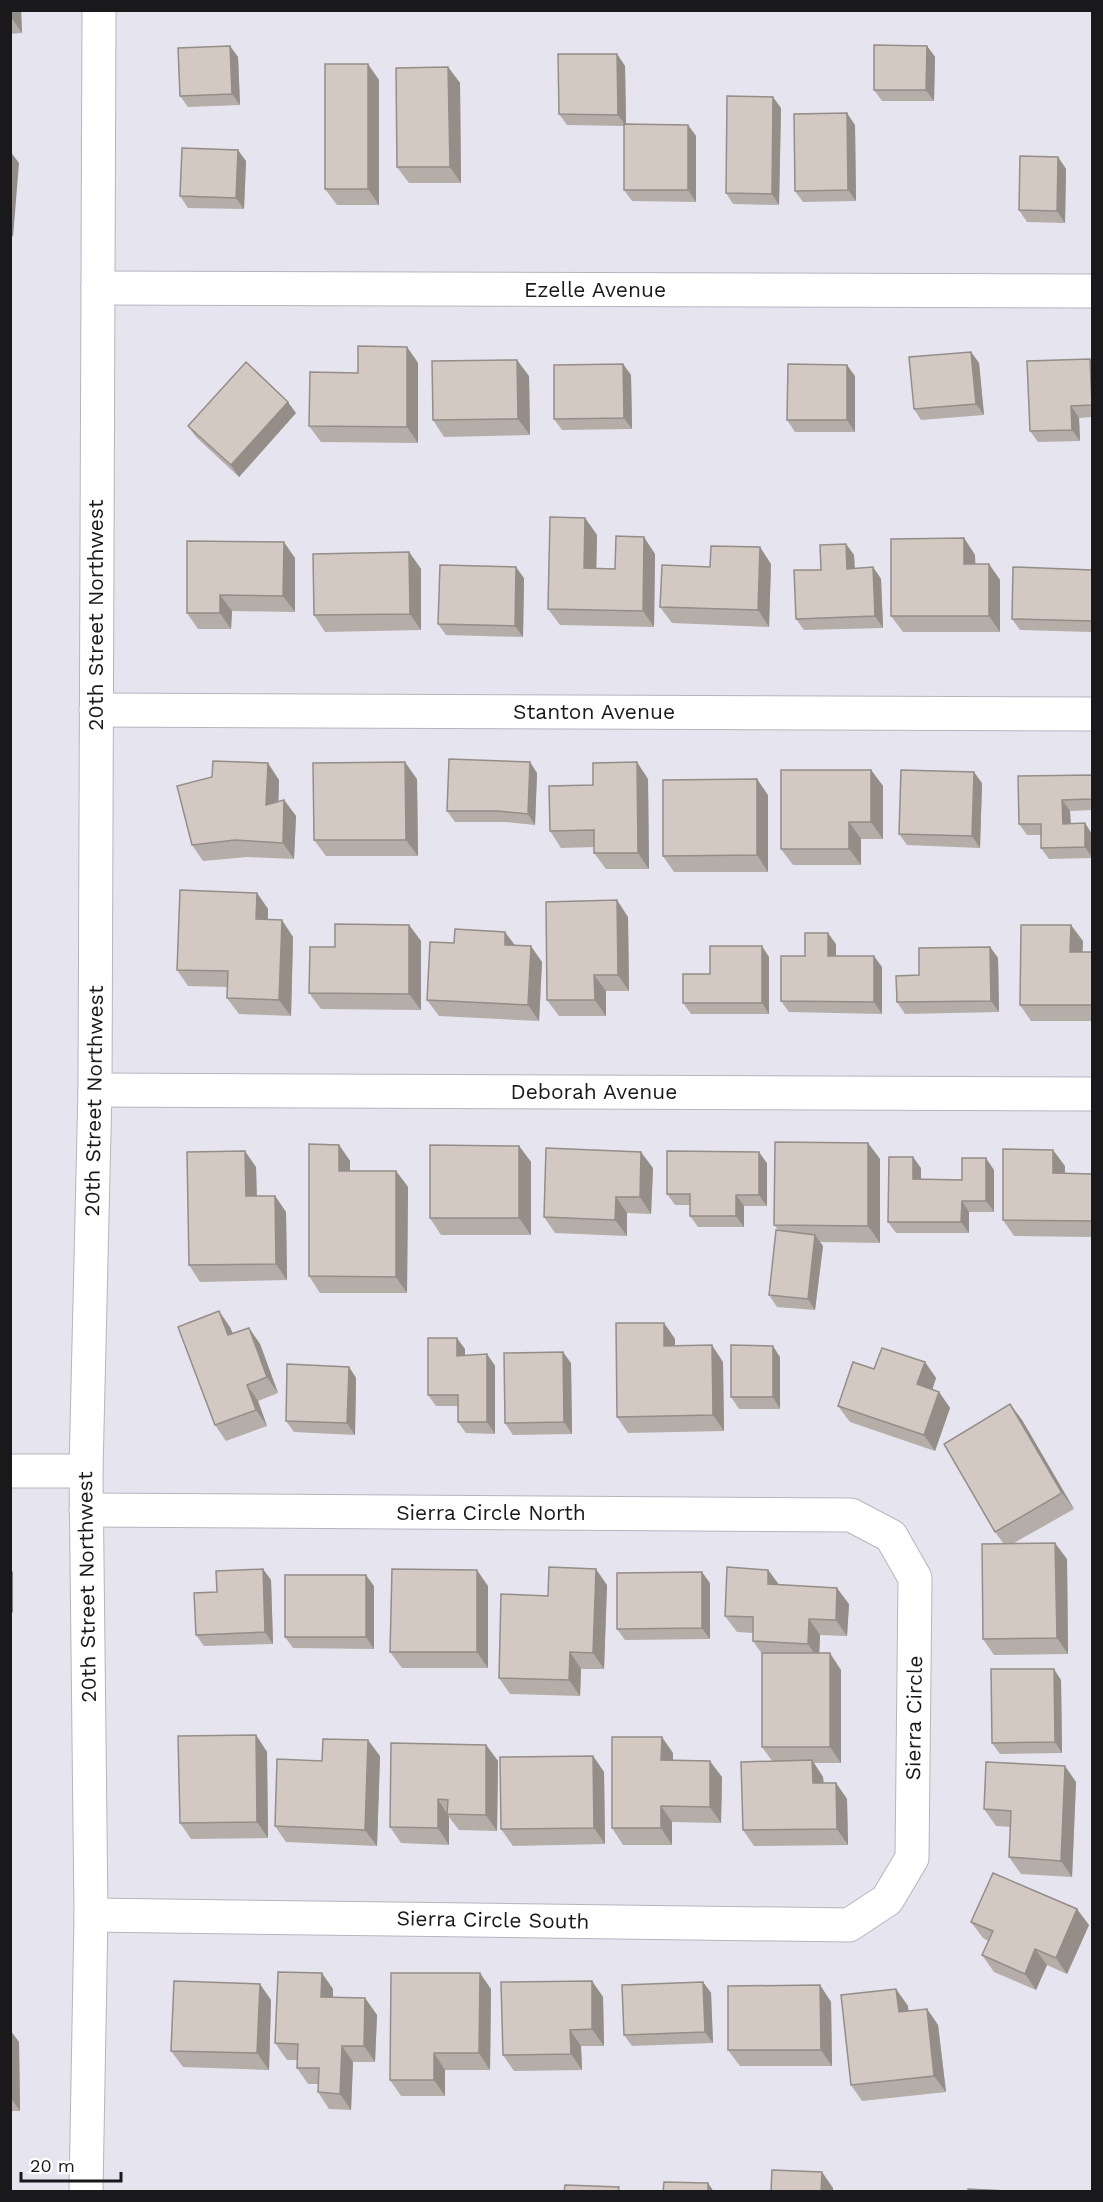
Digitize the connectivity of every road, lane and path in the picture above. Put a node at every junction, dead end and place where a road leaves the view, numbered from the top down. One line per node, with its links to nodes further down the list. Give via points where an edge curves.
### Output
1 (99, 10): 2 (street, 20th Street Northwest)
2 (98, 288): 3 (street, Ezelle Avenue); 4 (street, 20th Street Northwest)
3 (1092, 291)
4 (96, 710): 5 (street, Stanton Avenue); 6 (street, 20th Street Northwest)
5 (1092, 714)
6 (95, 1090): 7 (street, Deborah Avenue); 9 (street, 20th Street Northwest)
7 (1092, 1094)
8 (10, 1471): 9 (street)
9 (86, 1472): 10 (street, 20th Street Northwest)
10 (86, 1510): 11 (street, Sierra Circle North, via 851,1515); 13 (street, 20th Street Northwest)
11 (891, 1536): 12 (street, Sierra Circle, via 915,1578 912,1858)
12 (887, 1900): 13 (street, Sierra Circle South, via 849,1925)
13 (91, 1915): 14 (street, 20th Street Northwest)
14 (86, 2192)

